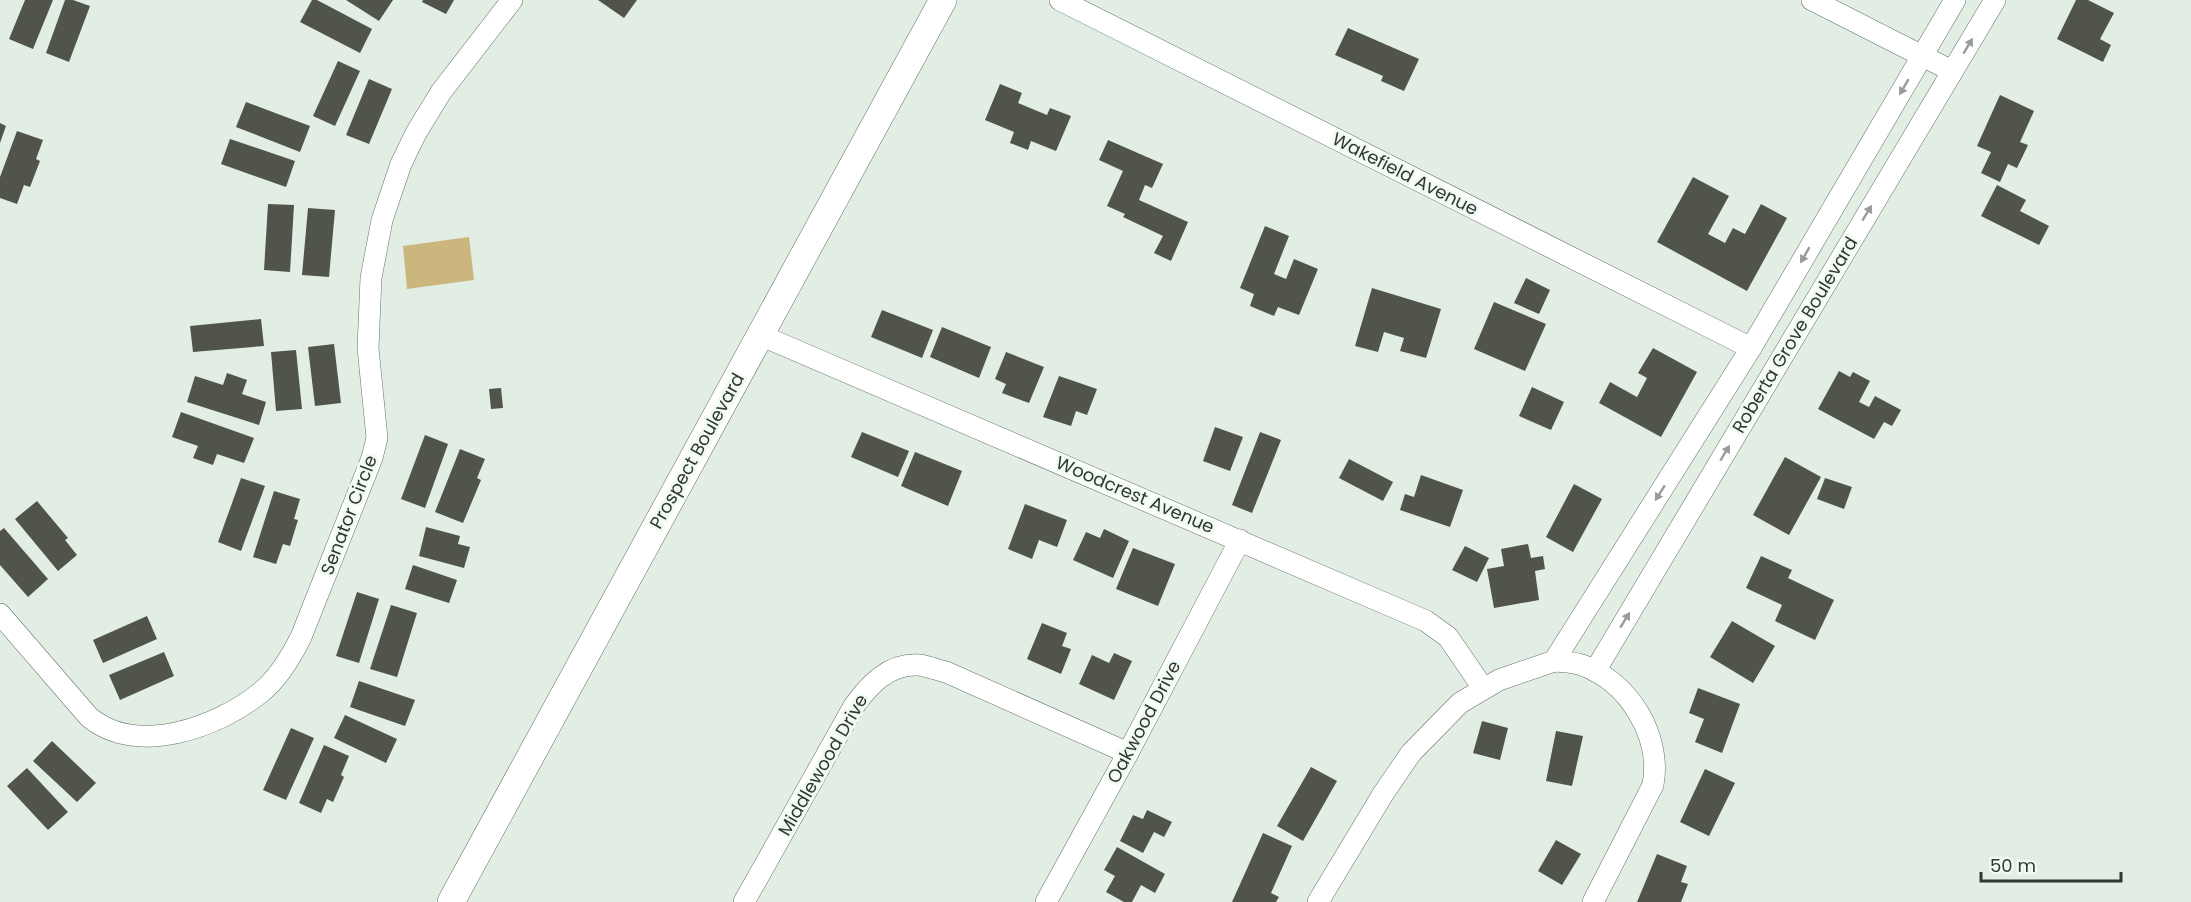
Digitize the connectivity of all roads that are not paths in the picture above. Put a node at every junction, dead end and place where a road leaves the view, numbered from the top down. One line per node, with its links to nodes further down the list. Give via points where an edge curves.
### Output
1 (512, 0): 12 (street, Senator Circle, via 441,92 401,164 382,220 371,278 368,348 377,438 301,637 284,666 262,692 212,722 173,734 126,735 102,728 89,717)
2 (943, 0): 9 (main road, Prospect Boulevard)
3 (1060, 0): 10 (street, Wakefield Avenue)
4 (1812, 0): 7 (street)
5 (1955, 0): 7 (street, Roberta Grove Boulevard)
6 (1995, 0): 8 (street, Roberta Grove Boulevard, one-way to 6)
7 (1922, 56): 8 (street); 10 (street, Roberta Grove Boulevard, one-way to 10)
8 (1953, 71): 14 (street, Roberta Grove Boulevard, one-way to 8)
9 (760, 336): 11 (street, Woodcrest Avenue); 17 (main road, Prospect Boulevard)
10 (1751, 348): 13 (street, Roberta Grove Boulevard, one-way to 13)
11 (1240, 540): 15 (street, Woodcrest Avenue, via 1425,621 1448,637); 16 (street, Oakwood Drive)
12 (0, 614)
13 (1554, 661): 14 (street); 15 (street)
14 (1595, 670): 21 (street, via 1611,681 1641,715 1650,736 1655,771 1653,785)
15 (1484, 688): 20 (street, via 1460,703 1411,753)
16 (1128, 753): 18 (street, Middlewood Drive, via 946,672 917,665 895,669 879,677 854,706); 19 (street, Oakwood Drive)
17 (451, 902)
18 (744, 902)
19 (1046, 902)
20 (1318, 902)
21 (1593, 902)

